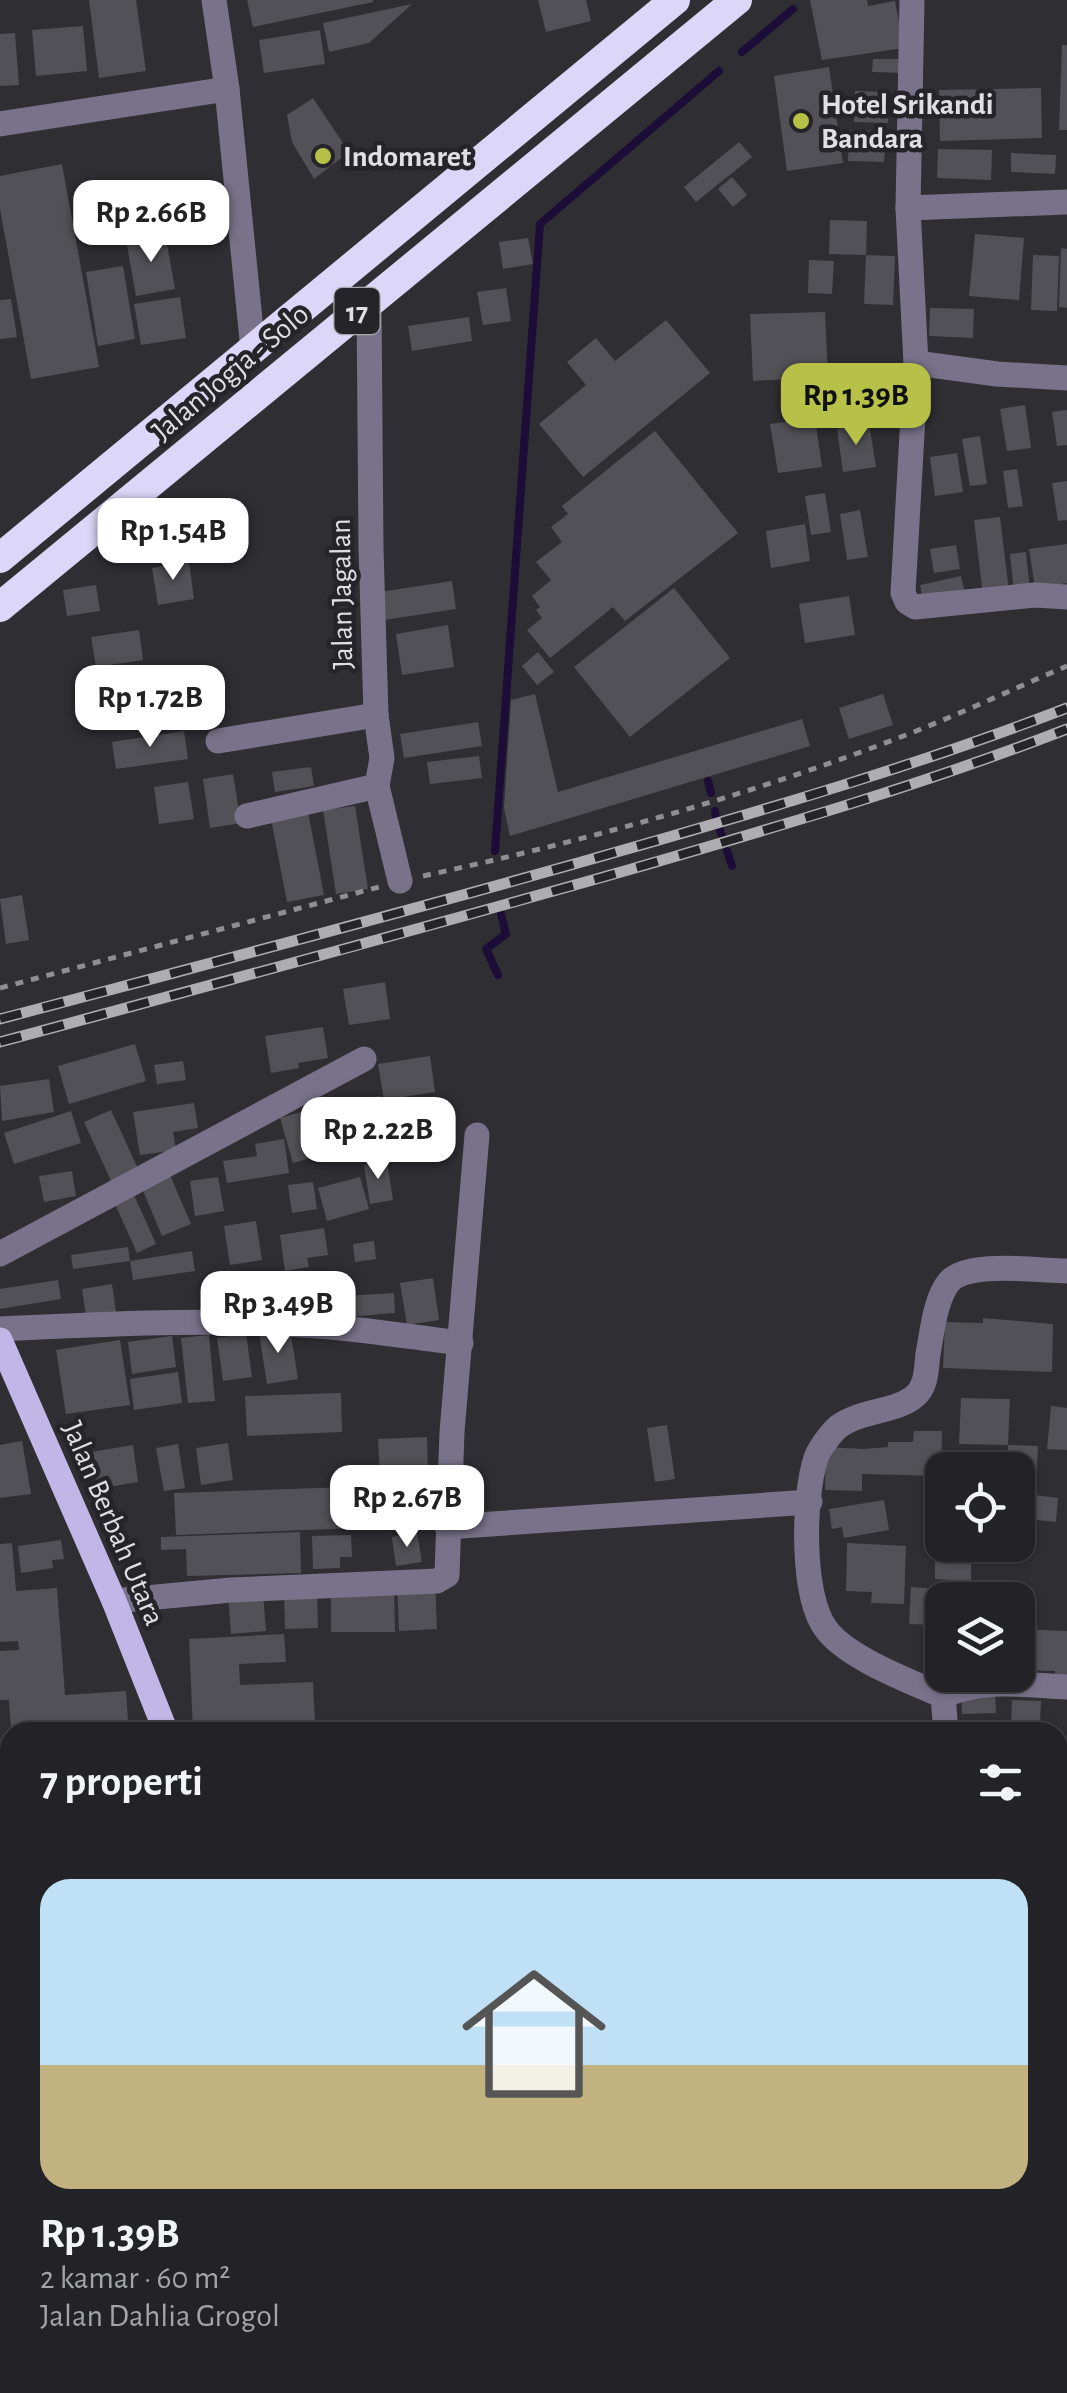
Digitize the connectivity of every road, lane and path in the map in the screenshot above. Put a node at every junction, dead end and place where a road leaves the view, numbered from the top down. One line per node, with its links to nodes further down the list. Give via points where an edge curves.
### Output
1 (214, 0): 7 (street)
2 (675, 0): 12 (highway, Jalan Jogja - Solo / 17)
3 (684, 0): 6 (highway)
4 (737, 0): 6 (highway, Jalan Jogja - Solo / 17)
5 (912, 0): 10 (street)
6 (706, 26): 11 (highway, Jalan Jogja - Solo / 17)
7 (226, 89): 8 (street); 12 (street)
8 (0, 124)
9 (1067, 202): 10 (street)
10 (908, 208): 13 (street)
11 (369, 302): 17 (highway, Jalan Jogja - Solo / 17); 19 (street, Jalan Jagalan)
12 (253, 350): 15 (highway, Jalan Jogja - Solo / 17)
13 (916, 363): 14 (street); 16 (street, via 906,602 915,607)
14 (1067, 378)
15 (0, 558)
16 (1067, 596)
17 (0, 608)
18 (1067, 666): 23 (path, via 906,736 717,799)
19 (376, 715): 20 (street); 21 (street, Jalan Jagalan, via 382,758)
20 (218, 740)
21 (377, 786): 22 (street); 23 (street, Jalan Jagalan)
22 (247, 816)
23 (400, 881): 24 (path)
24 (0, 988)
25 (364, 1060): 27 (street)
26 (477, 1134): 31 (street)
27 (0, 1254)
28 (1067, 1272): 32 (street, via 959,1273 938,1304 918,1394 838,1428 816,1456)
29 (0, 1329): 31 (street, via 256,1324)
30 (0, 1340): 34 (main road, Jalan Berbah Utara)
31 (461, 1343): 33 (street)
32 (810, 1502): 33 (street); 36 (street, via 809,1585 828,1632 869,1662)
33 (447, 1527): 34 (street, via 448,1575 437,1580)
34 (114, 1600): 37 (main road, Jalan Berbah Utara)
35 (1067, 1686): 36 (street, via 983,1684)
36 (943, 1696): 38 (street)
37 (162, 1722)
38 (945, 1722)

